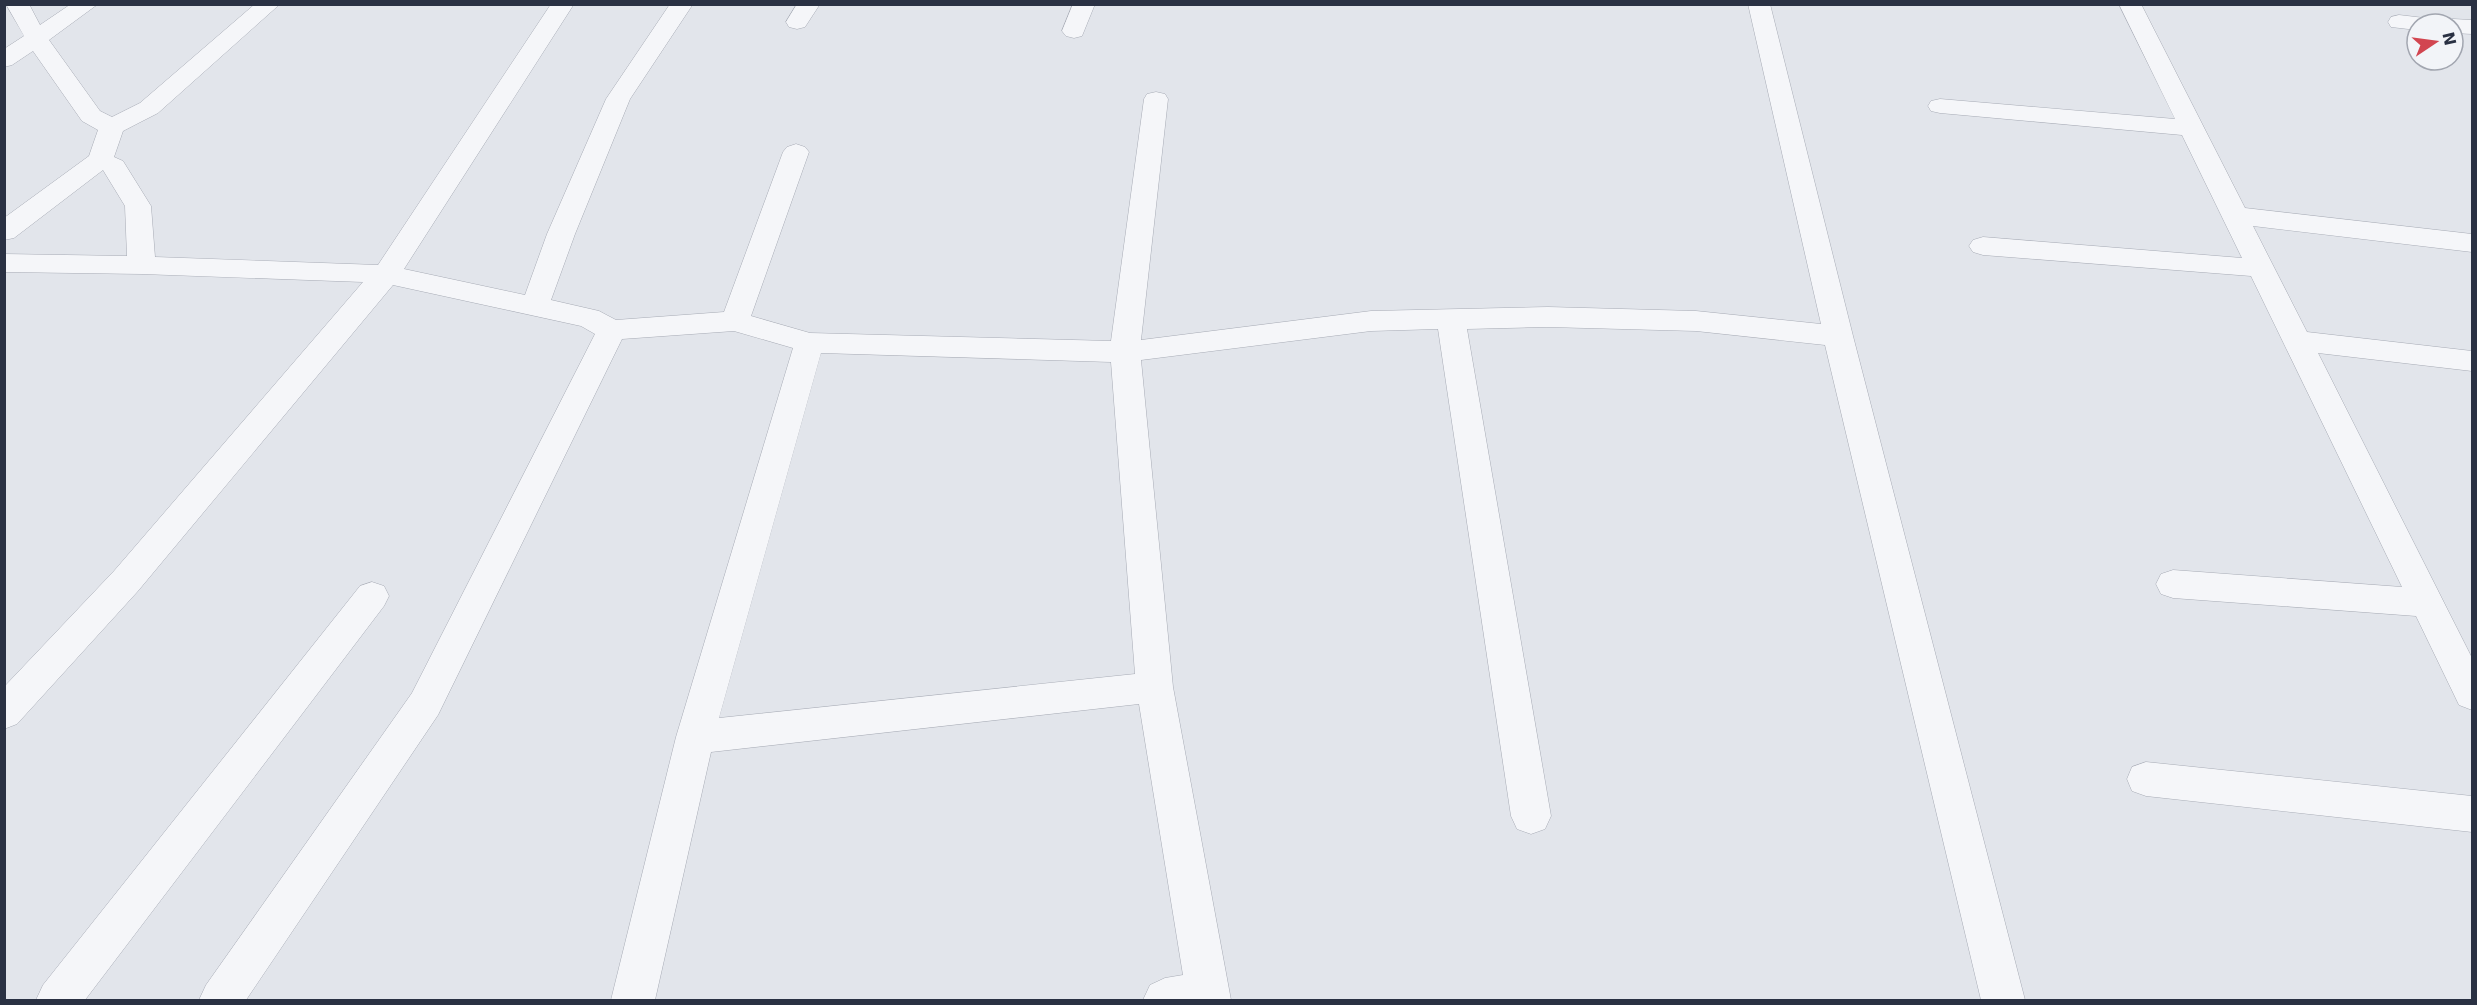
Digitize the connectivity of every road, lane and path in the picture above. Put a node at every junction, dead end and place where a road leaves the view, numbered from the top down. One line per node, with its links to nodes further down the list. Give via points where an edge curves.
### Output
1 (17, 4): 12 (street)
2 (87, 4): 12 (street)
3 (269, 4): 16 (street, via 148,108)
4 (563, 4): 27 (street)
5 (682, 4): 28 (street, via 618,99)
6 (1084, 4): 11 (street)
7 (1759, 4): 32 (street)
8 (2130, 4): 17 (street)
9 (2399, 22): 10 (street)
10 (2405, 22)
11 (1074, 31)
12 (36, 38): 13 (street); 16 (street, via 91,116)
13 (4, 60)
14 (1156, 99): 35 (street)
15 (1940, 106): 17 (street)
16 (112, 127): 19 (street)
17 (2191, 128): 20 (street)
18 (796, 152): 30 (street)
19 (100, 160): 21 (street); 25 (street, via 114,166 138,206)
20 (2234, 215): 22 (street); 26 (street)
21 (4, 232)
22 (2472, 243)
23 (1983, 246): 26 (street)
24 (4, 263): 25 (street)
25 (142, 265): 27 (street)
26 (2261, 268): 33 (street)
27 (386, 274): 28 (street); 43 (street, via 126,580)
28 (535, 306): 31 (street, via 590,318)
29 (1451, 320): 32 (street, via 1548,317 1696,321); 35 (street, via 1371,321); 47 (street)
30 (735, 321): 31 (street); 34 (street)
31 (612, 330): 50 (street, via 425,704)
32 (1838, 336): 53 (street)
33 (2297, 341): 36 (street); 39 (street)
34 (809, 344): 35 (street); 44 (street)
35 (1125, 352): 41 (street)
36 (2472, 361)
37 (2173, 584): 39 (street)
38 (372, 596): 49 (street)
39 (2427, 603): 40 (street)
40 (2463, 659): 42 (street)
41 (1155, 687): 44 (street); 48 (street)
42 (2472, 694)
43 (4, 713)
44 (695, 737): 51 (street)
45 (2146, 779): 46 (street)
46 (2472, 814)
47 (1531, 816)
48 (1209, 997): 52 (street)
49 (58, 1000)
50 (221, 1000)
51 (633, 1000)
52 (1165, 1000)
53 (2003, 1000)

